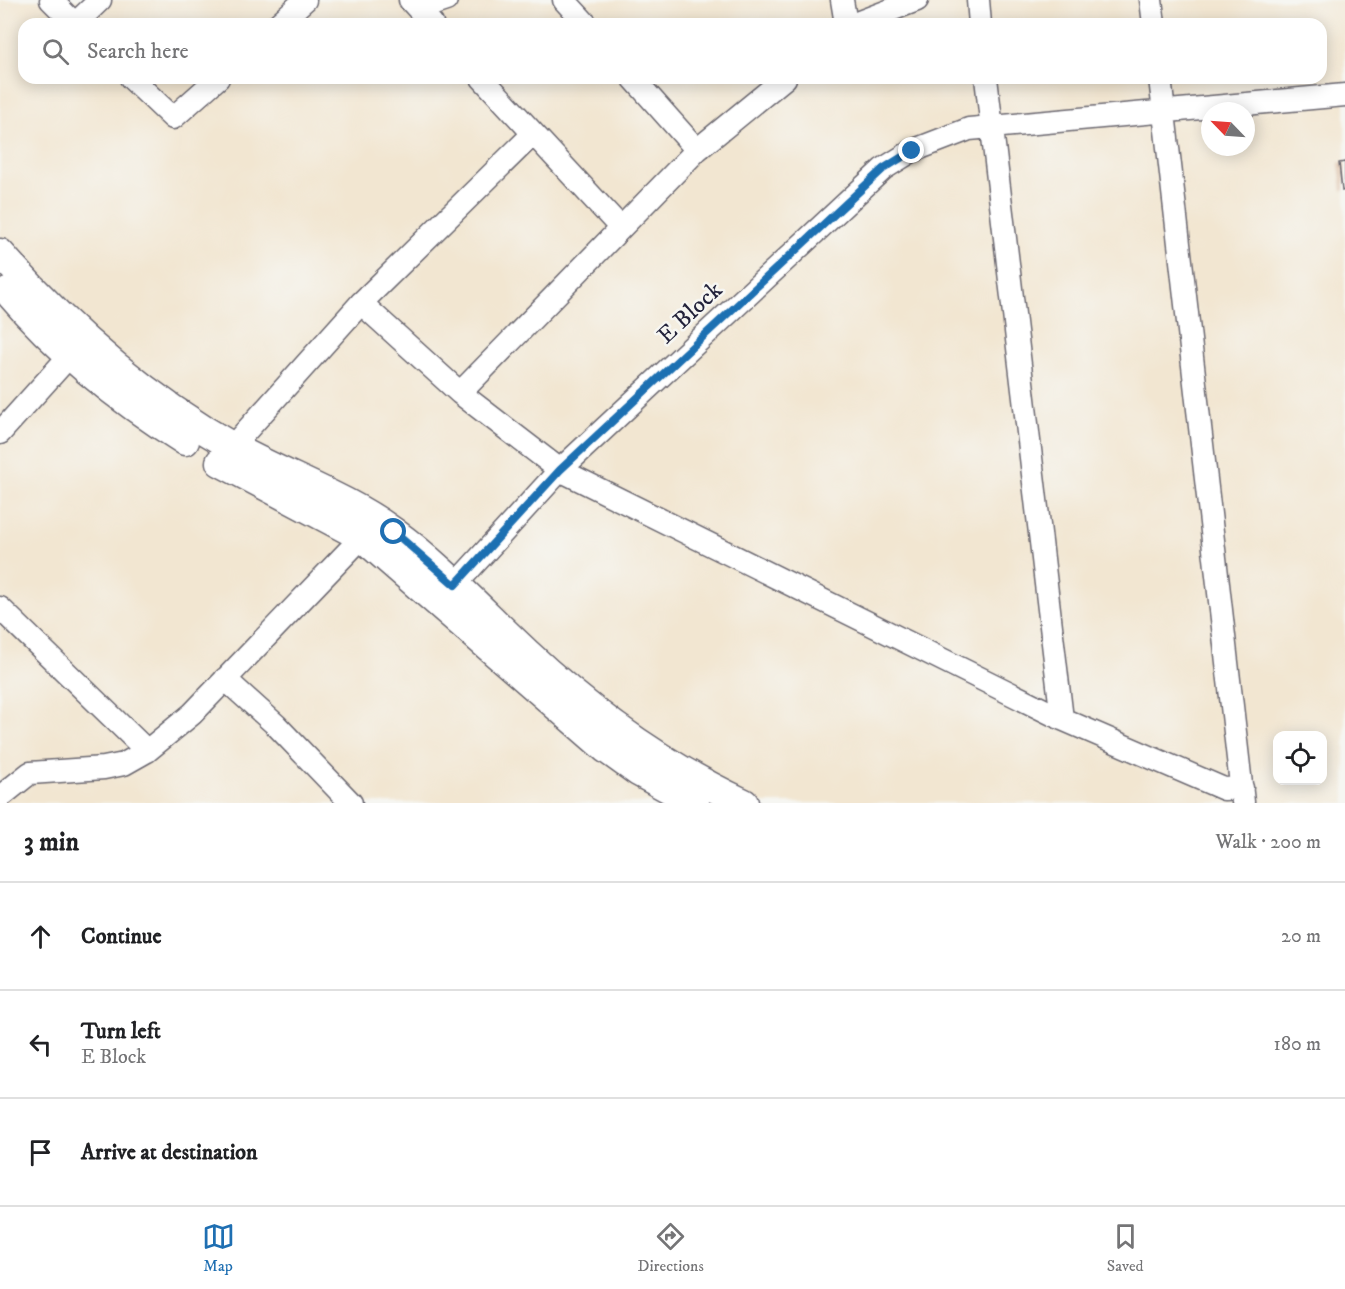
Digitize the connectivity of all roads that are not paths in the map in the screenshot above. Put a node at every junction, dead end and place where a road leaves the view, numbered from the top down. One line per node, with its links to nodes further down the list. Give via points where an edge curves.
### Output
1 (51, 0): 11 (street)
2 (100, 0): 12 (street)
3 (305, 0): 13 (street)
4 (446, 0): 10 (street)
5 (564, 0): 14 (street)
6 (842, 0): 15 (street)
7 (917, 0): 16 (street)
8 (978, 0): 17 (street)
9 (1151, 0): 18 (street)
10 (420, 11)
11 (69, 18)
12 (81, 18)
13 (285, 18)
14 (580, 18)
15 (845, 18)
16 (870, 18)
17 (980, 18)
18 (1153, 18)
19 (137, 84): 20 (street, via 173,118)
20 (211, 84)
21 (488, 84): 29 (street)
22 (638, 84): 30 (street)
23 (777, 84): 30 (street)
24 (987, 84): 28 (street)
25 (1161, 84): 27 (street)
26 (1345, 95): 27 (street, E Block)
27 (1165, 111): 28 (street, E Block); 46 (street)
28 (992, 128): 39 (street, E Block, via 969,129 948,136 883,169); 44 (street)
29 (534, 134): 31 (street); 34 (street)
30 (697, 150): 31 (street)
31 (620, 227): 36 (street)
32 (0, 253): 35 (street)
33 (0, 282): 35 (street)
34 (361, 303): 36 (street); 38 (street)
35 (77, 347): 37 (street); 38 (street, via 133,408)
36 (460, 393): 39 (street)
37 (0, 433)
38 (226, 454): 40 (street)
39 (560, 470): 41 (street, E Block); 44 (street)
40 (368, 528): 41 (street, via 394,532); 43 (street); 49 (street, via 606,749 638,772)
41 (455, 585): 50 (street, via 528,654 644,749)
42 (0, 608): 45 (street)
43 (225, 679): 45 (street, via 192,714); 48 (street)
44 (1062, 719): 46 (street)
45 (147, 751): 47 (street, via 124,764 104,768 30,773)
46 (1242, 795)
47 (0, 797)
48 (351, 803)
49 (695, 803)
50 (744, 803)

